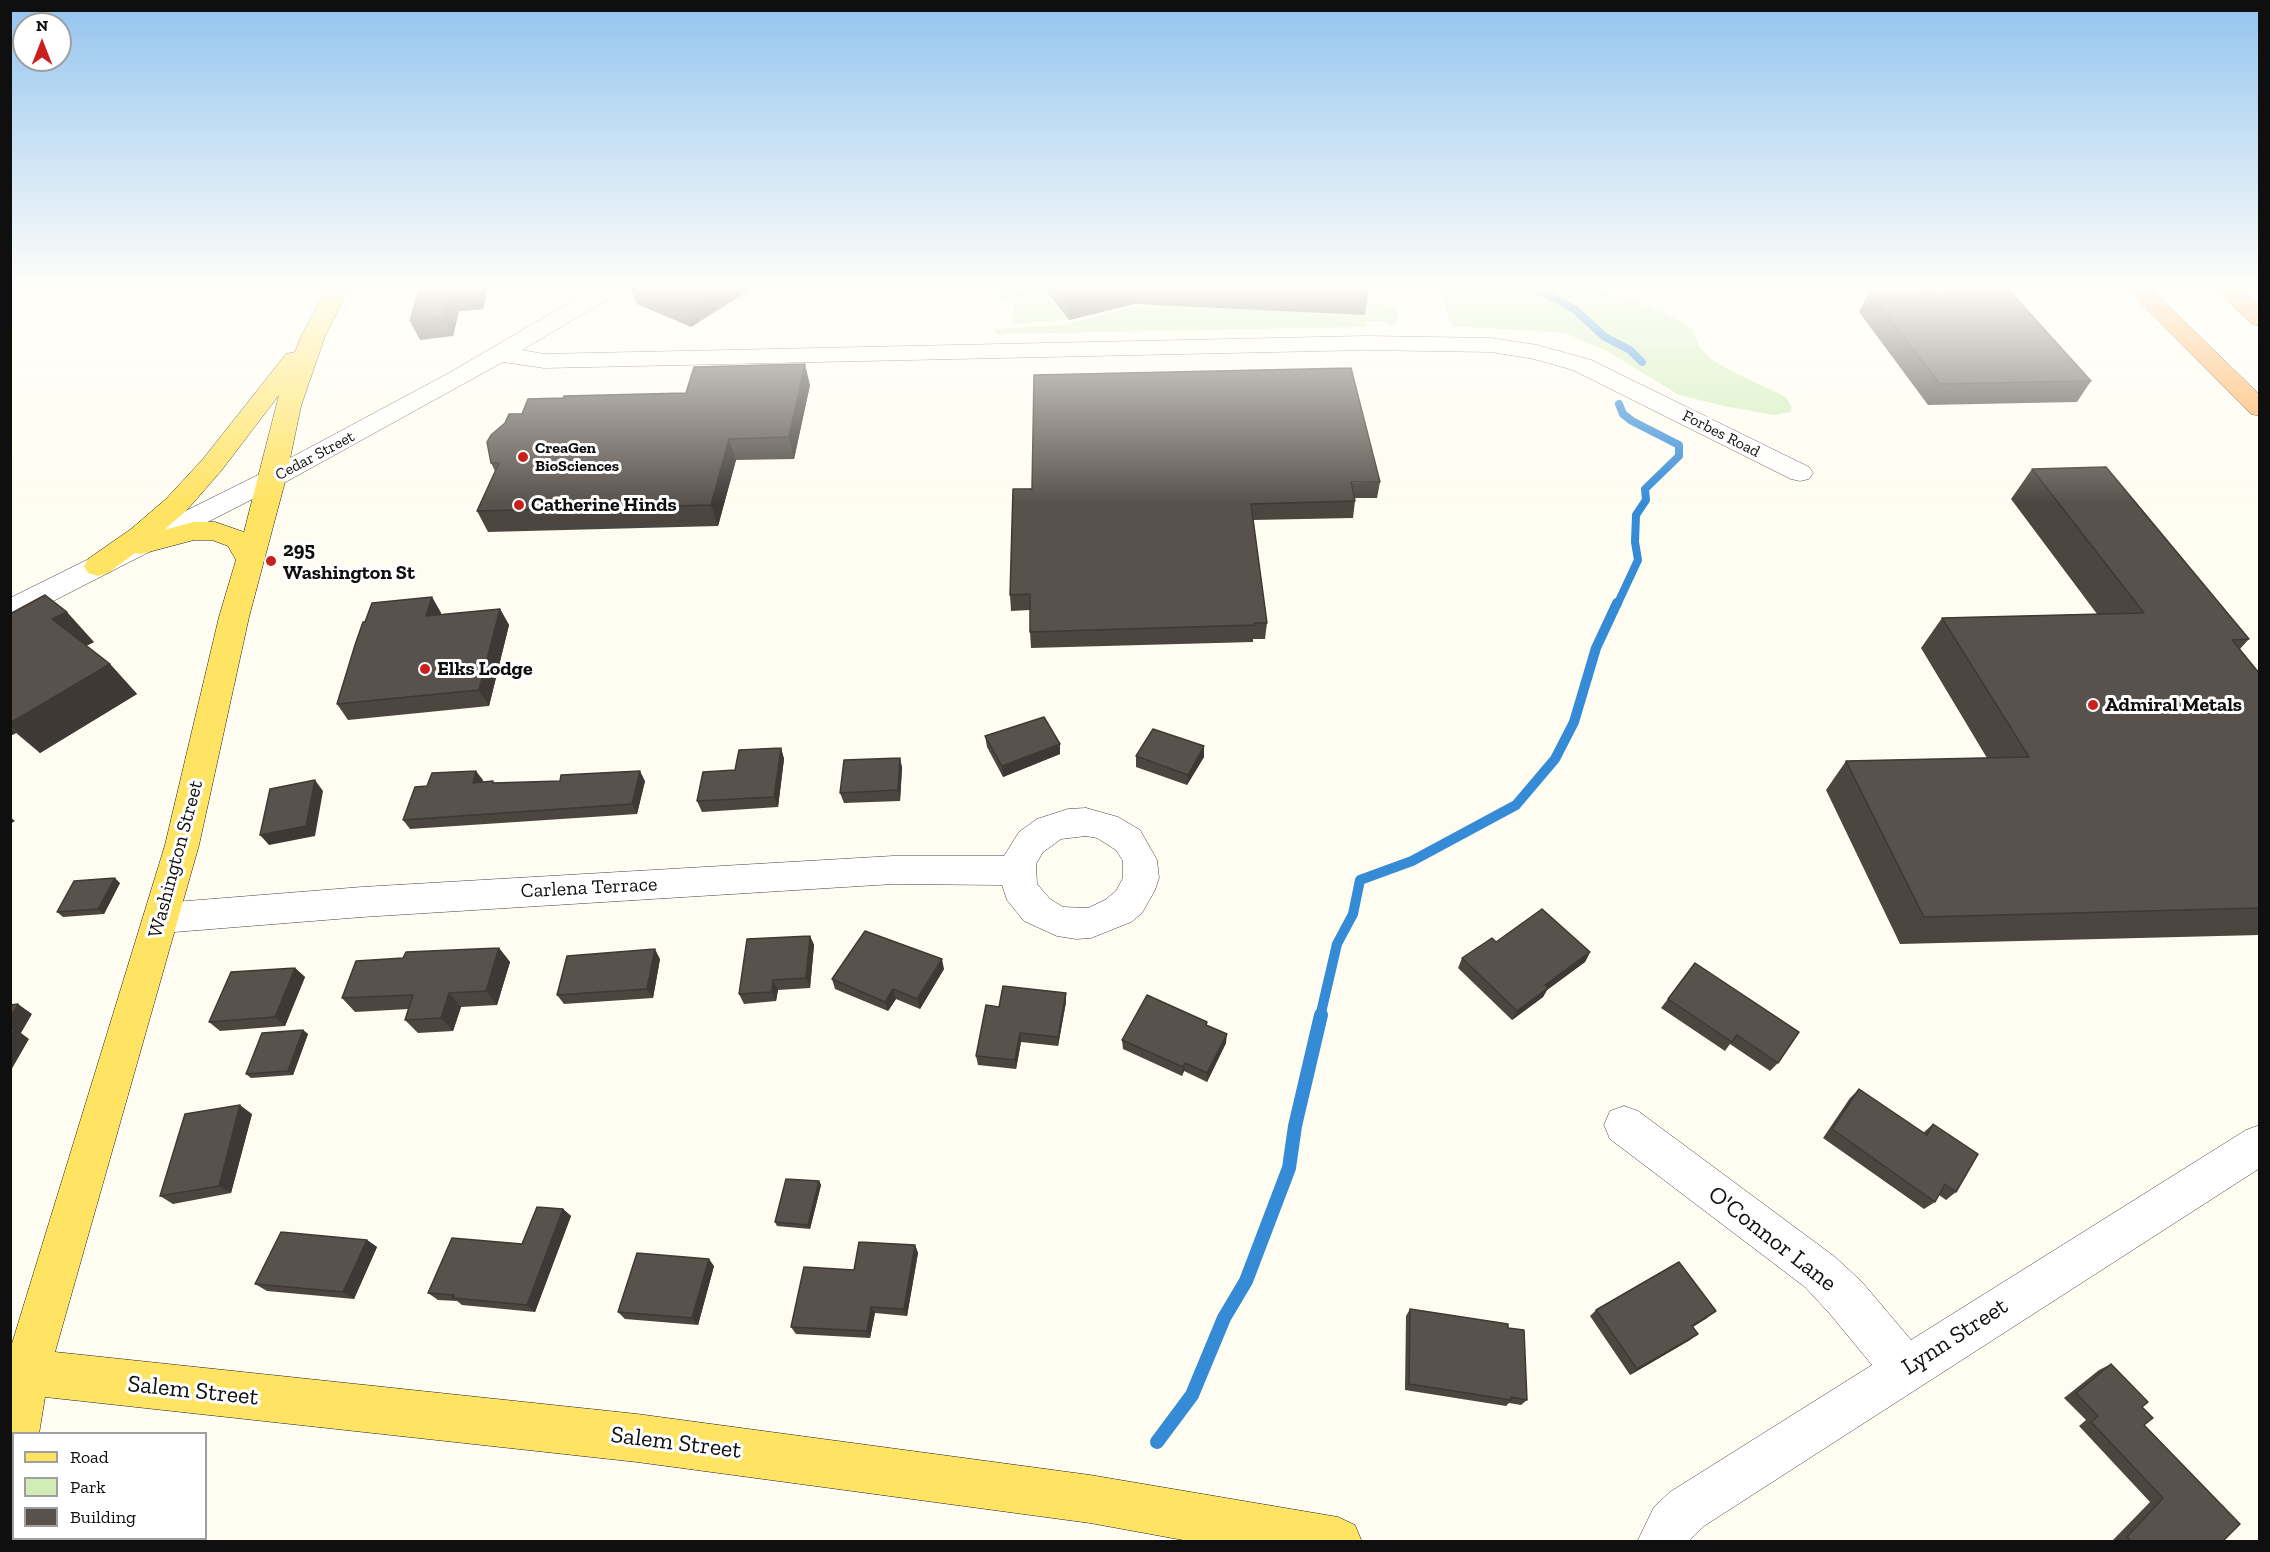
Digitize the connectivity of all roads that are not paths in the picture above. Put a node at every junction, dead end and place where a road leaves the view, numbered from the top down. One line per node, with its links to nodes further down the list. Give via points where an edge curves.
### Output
1 (295, 359): 13 (main road, via 176,505)
2 (305, 359): 10 (main road, Washington Street, via 288,406)
3 (491, 359): 10 (street, Cedar Street)
4 (540, 359): 5 (street, Forbes Road)
5 (572, 359)
6 (1562, 359): 9 (street, Forbes Road, via 1590,368)
7 (2209, 359): 8 (highway)
8 (2259, 409)
9 (1800, 473)
10 (273, 478): 11 (street, Cedar Street); 12 (main road, Washington Street)
11 (141, 545): 12 (main road, via 194,531 215,531 238,540); 13 (street, Cedar Street)
12 (249, 559): 16 (main road, Washington Street)
13 (98, 566): 14 (street, Cedar Street)
14 (10, 611)
15 (1017, 871): 16 (street, Carlena Terrace, via 881,871)
16 (162, 918): 20 (main road, Washington Street, via 59,1256)
17 (1624, 1125): 19 (street, O'Connor Lane, via 1820,1272)
18 (2259, 1144): 19 (street, Lynn Street)
19 (1905, 1369): 23 (street, Lynn Street, via 1687,1509 1671,1524)
20 (19, 1371): 21 (main road, Washington Street); 22 (main road, Salem Street, via 859,1466 1090,1499)
21 (15, 1432)
22 (1338, 1542)
23 (1661, 1542)

